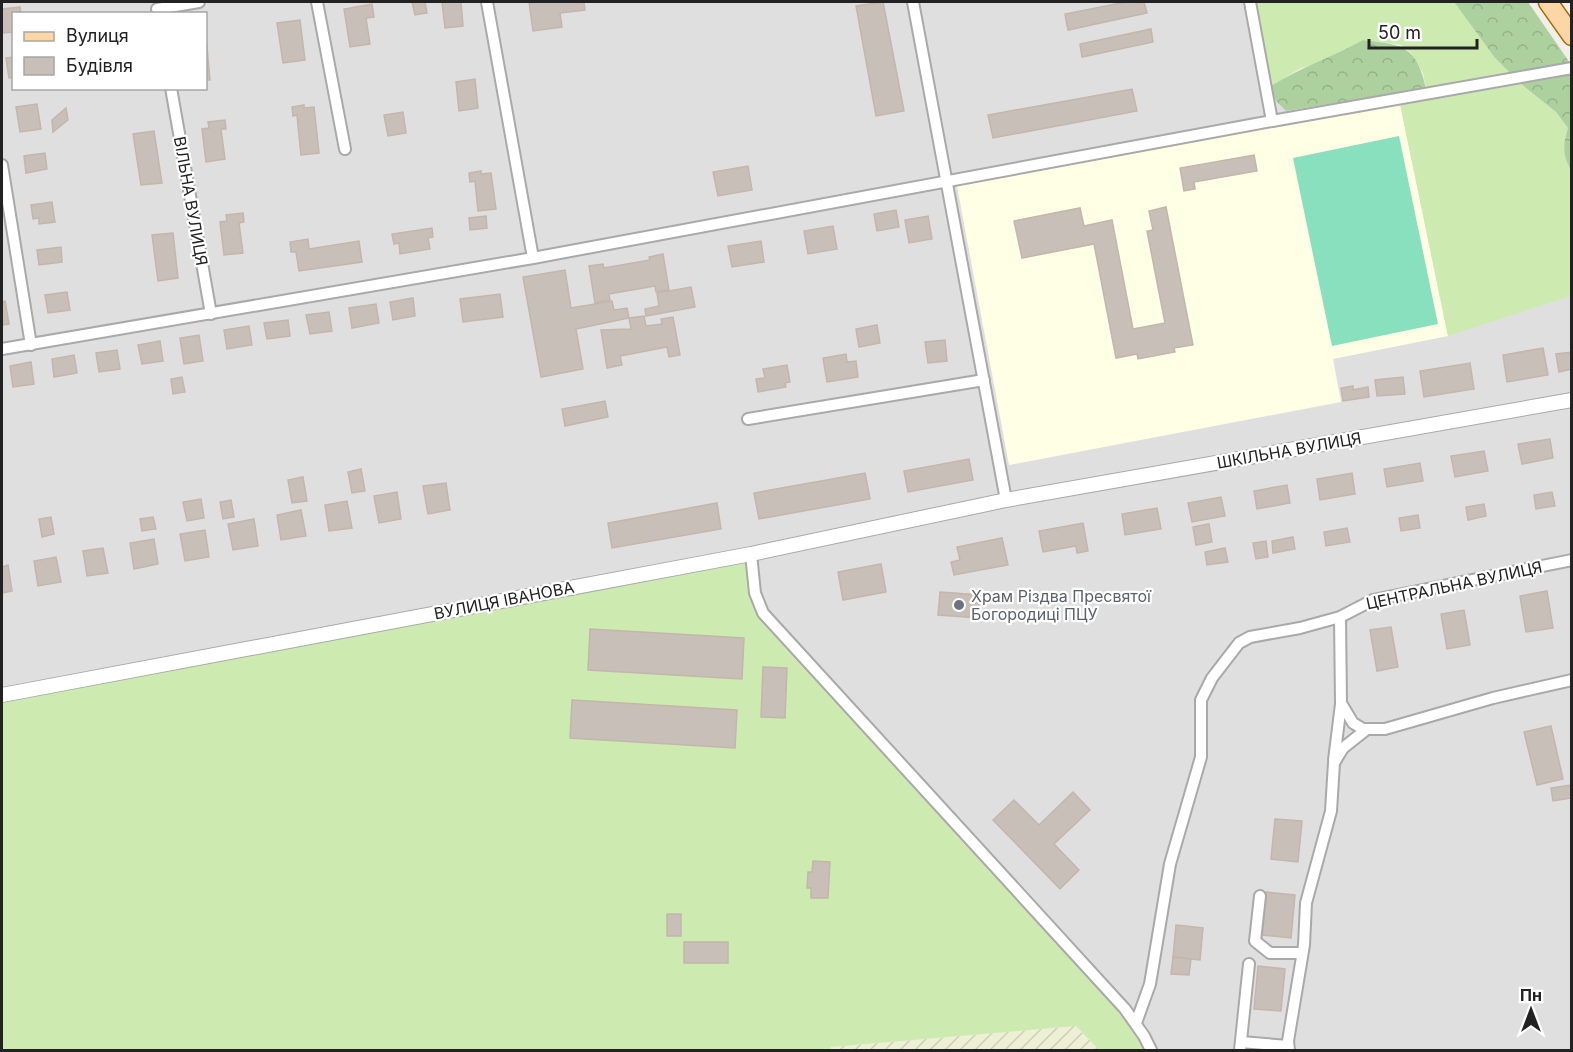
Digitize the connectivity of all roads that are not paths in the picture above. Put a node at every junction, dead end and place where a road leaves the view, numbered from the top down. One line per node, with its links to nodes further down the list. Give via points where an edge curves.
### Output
1 (199, 2): 7 (street)
2 (317, 2): 12 (street)
3 (487, 2): 15 (street)
4 (913, 2): 14 (street)
5 (1250, 2): 11 (street)
6 (1548, 2): 8 (main road)
7 (157, 8)
8 (1572, 36)
9 (1572, 68): 11 (street)
10 (171, 90): 16 (street, ВІЛЬНА ВУЛИЦЯ)
11 (1272, 121): 14 (street)
12 (345, 149)
13 (2, 165): 17 (street)
14 (946, 181): 15 (street); 19 (street)
15 (532, 258): 16 (street)
16 (211, 314): 17 (street)
17 (31, 345): 18 (street)
18 (2, 350)
19 (984, 380): 21 (street); 22 (street)
20 (1572, 400): 22 (street, ШКІЛЬНА ВУЛИЦЯ)
21 (748, 419)
22 (1006, 500): 23 (street, ВУЛИЦЯ ІВАНОВА)
23 (751, 554): 27 (street, ВУЛИЦЯ ІВАНОВА); 34 (street, via 755,593 763,613)
24 (1572, 560): 25 (street, ЦЕНТРАЛЬНА ВУЛИЦЯ, via 1373,600)
25 (1340, 617): 28 (street); 34 (street, ЦЕНТРАЛЬНА ВУЛИЦЯ, via 1250,637 1239,643 1201,700 1201,757 1170,864 1150,984)
26 (1572, 680): 29 (street, via 1385,729)
27 (2, 695)
28 (1341, 703): 29 (street, via 1353,723); 30 (street)
29 (1367, 729): 30 (street, via 1343,748)
30 (1334, 763): 32 (street, via 1331,811 1306,903)
31 (1260, 896): 32 (street, via 1255,941 1270,953)
32 (1302, 954): 36 (street)
33 (1249, 964): 35 (street)
34 (1136, 1023): 37 (street)
35 (1241, 1046): 36 (street)
36 (1289, 1048)
37 (1151, 1050)

